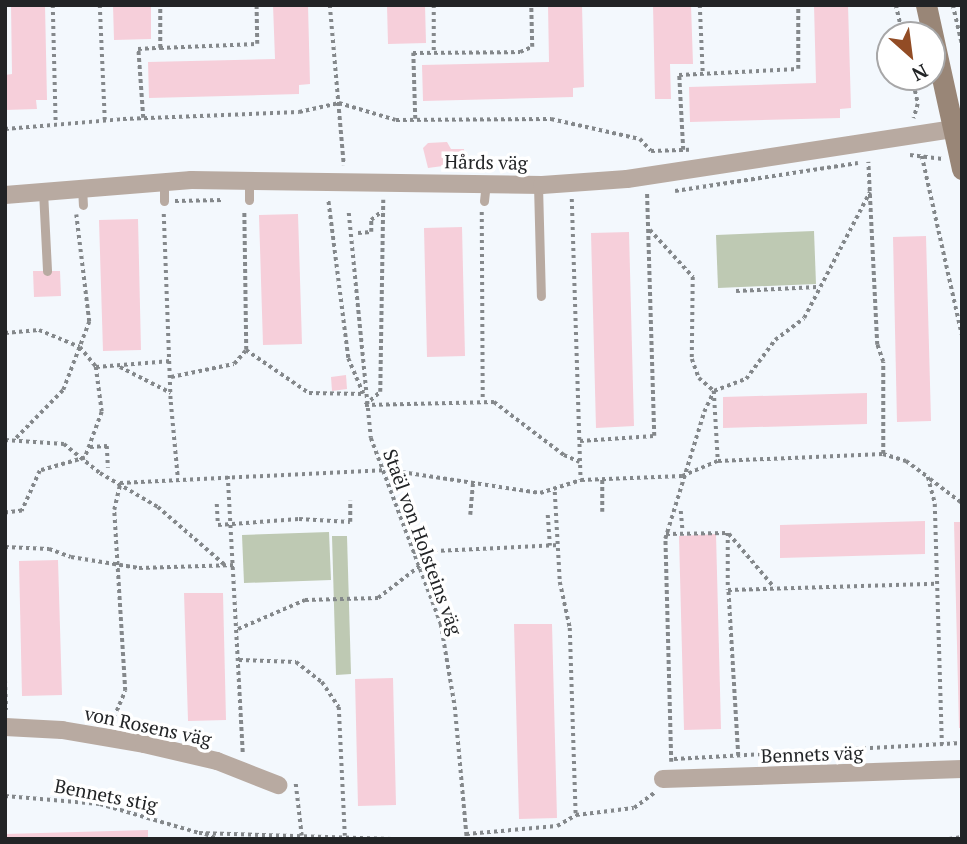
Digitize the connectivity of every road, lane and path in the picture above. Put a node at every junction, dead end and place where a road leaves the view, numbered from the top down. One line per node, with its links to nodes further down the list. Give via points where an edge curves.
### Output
1 (53, 5): 22 (path)
2 (100, 5): 19 (path)
3 (160, 5): 13 (path)
4 (256, 5): 13 (path, via 257,44)
5 (330, 5): 16 (path)
6 (434, 5): 14 (path)
7 (531, 5): 14 (path, via 532,47 520,52)
8 (700, 5): 15 (path)
9 (798, 5): 15 (path, via 798,69)
10 (926, 5): 24 (street)
11 (953, 5): 12 (path)
12 (962, 44)
13 (160, 48): 17 (path, via 138,49)
14 (434, 54): 18 (path, via 413,53)
15 (703, 74): 25 (path, via 680,75)
16 (339, 103): 17 (path, via 299,112); 18 (path, via 396,120); 29 (path)
17 (143, 118): 19 (path)
18 (415, 119): 25 (path, via 551,119 640,139 651,151)
19 (105, 120): 22 (path)
20 (913, 120): 21 (path)
21 (900, 122)
22 (56, 124): 23 (path)
23 (5, 129)
24 (957, 129): 30 (street); 33 (street, Hårds väg, via 640,177)
25 (683, 150): 26 (path)
26 (695, 150)
27 (922, 155): 54 (path)
28 (868, 162): 35 (path)
29 (345, 167)
30 (962, 169)
31 (249, 180): 32 (street, Hårds väg); 36 (street, Hårds väg); 44 (lane)
32 (163, 181): 39 (street, Hårds väg); 43 (lane)
33 (538, 185): 36 (street, Hårds väg); 52 (lane)
34 (43, 191): 38 (street, Hårds väg); 39 (street, Hårds väg); 49 (lane)
35 (872, 191): 50 (path); 70 (path, via 877,345 883,362)
36 (485, 192): 64 (path)
37 (647, 194): 47 (path)
38 (5, 195)
39 (80, 199): 55 (path, via 89,322)
40 (328, 199): 63 (path, via 348,358)
41 (572, 199): 68 (path)
42 (383, 200): 45 (path)
43 (164, 201): 57 (path)
44 (246, 202): 56 (path)
45 (382, 211): 48 (path, via 371,220 370,232); 65 (path, via 380,392)
46 (349, 213): 63 (path, Staël von Holsteins väg)
47 (649, 229): 61 (path, via 693,277 692,359 699,378); 68 (path, via 654,436)
48 (358, 233)
49 (47, 271)
50 (817, 287): 51 (path); 61 (path, via 804,318 775,340 746,379)
51 (736, 291)
52 (541, 296)
53 (5, 333): 55 (path, via 39,330)
54 (962, 335)
55 (80, 347): 59 (path); 66 (path, via 63,390)
56 (246, 350): 60 (path, via 234,364); 63 (path, via 309,393)
57 (171, 361): 58 (path); 60 (path)
58 (118, 366): 59 (path); 62 (path)
59 (96, 367): 69 (path, via 102,412)
60 (171, 377): 62 (path)
61 (715, 391): 73 (path); 77 (path)
62 (171, 393): 79 (path)
63 (363, 394): 65 (path, Staël von Holsteins väg)
64 (483, 399): 65 (path); 72 (path, via 505,408 564,455)
65 (365, 405): 75 (path, Staël von Holsteins väg)
66 (15, 439): 67 (path); 71 (path, via 64,444)
67 (5, 440)
68 (580, 441): 72 (path)
69 (90, 447): 71 (path); 74 (path, via 107,446)
70 (883, 454): 73 (path); 78 (path, via 906,461)
71 (85, 458): 82 (path); 90 (path, via 40,471 22,512)
72 (580, 461): 80 (path)
73 (718, 461): 77 (path)
74 (108, 468)
75 (380, 469): 76 (path); 83 (path); 100 (path, Staël von Holsteins väg)
76 (228, 475): 79 (path); 93 (path)
77 (682, 476): 81 (path); 96 (path)
78 (928, 477): 86 (path); 106 (path, via 935,504)
79 (178, 479): 82 (path)
80 (581, 480): 81 (path); 84 (path)
81 (602, 480): 89 (path)
82 (120, 482): 102 (path, via 114,510); 104 (path, via 158,507)
83 (473, 482): 84 (path, via 507,492); 91 (path)
84 (555, 491): 97 (path)
85 (350, 501): 93 (path, via 350,522)
86 (962, 503)
87 (218, 504): 93 (path, via 218,525)
88 (681, 511): 94 (path)
89 (602, 512)
90 (5, 513)
91 (470, 515)
92 (548, 515): 98 (path)
93 (233, 524): 103 (path)
94 (683, 532): 95 (path); 96 (path)
95 (728, 533): 107 (path); 108 (path)
96 (666, 534): 118 (path)
97 (559, 545): 98 (path); 123 (path, via 560,582 570,628)
98 (550, 546): 100 (path)
99 (5, 547): 102 (path, via 50,549 71,557)
100 (413, 552): 105 (path, Staël von Holsteins väg)
101 (426, 561): 105 (path)
102 (120, 563): 104 (path, via 139,568); 113 (path, via 125,691)
103 (236, 565): 104 (path); 109 (path)
104 (226, 566)
105 (419, 566): 109 (path, via 378,598 305,600); 125 (path, Staël von Holsteins väg, via 448,656)
106 (936, 584): 107 (path); 115 (path)
107 (775, 589): 108 (path)
108 (728, 590): 116 (path)
109 (238, 629): 110 (path)
110 (239, 660): 117 (path); 126 (path, via 296,662 322,682 339,707)
111 (5, 673): 112 (path)
112 (6, 720): 121 (street, von Rosens väg, via 216,761)
113 (110, 726)
114 (962, 743): 115 (path)
115 (942, 745): 116 (path)
116 (738, 756): 118 (path)
117 (243, 757)
118 (671, 760): 120 (path)
119 (962, 769): 120 (street, Bennets väg)
120 (667, 779): 123 (path, via 634,808)
121 (278, 785)
122 (5, 796): 124 (path, Bennets stig, via 100,804)
123 (576, 815): 125 (path, via 557,827)
124 (199, 832): 126 (path, Bennets stig); 128 (path, Bennets stig)
125 (467, 836)
126 (345, 837): 129 (path, Bennets stig)
127 (962, 837): 130 (path)
128 (218, 839)
129 (392, 839)
130 (949, 839)

